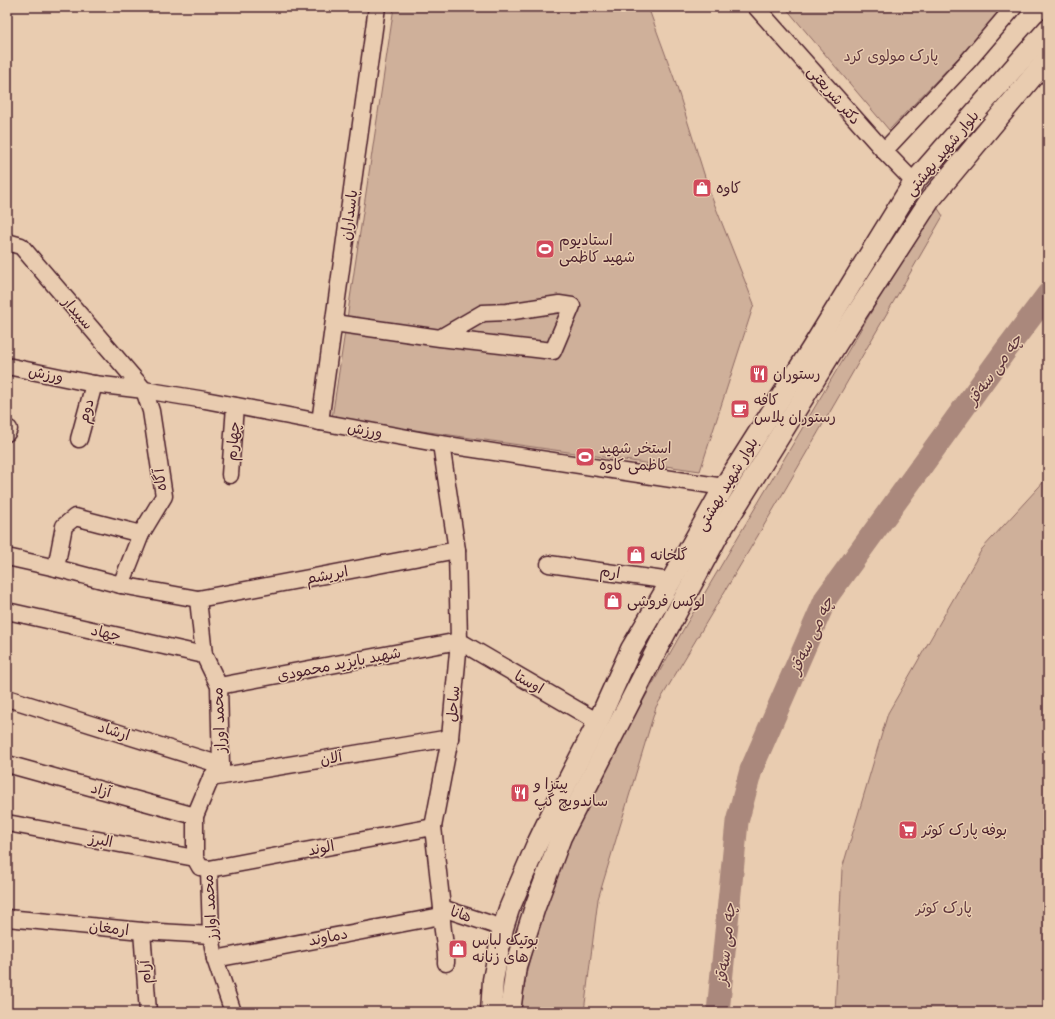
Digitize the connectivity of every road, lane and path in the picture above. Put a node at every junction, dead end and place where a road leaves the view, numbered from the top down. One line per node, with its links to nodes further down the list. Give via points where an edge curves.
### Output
1 (377, 7): 10 (street, پاسداران)
2 (756, 7): 6 (street, دکتر شریعتی)
3 (1014, 7): 6 (street, via 968,61)
4 (1048, 29): 7 (main road, بلوار شهید بهشتی)
5 (1048, 58): 8 (main road, بلوار شهید بهشتی)
6 (884, 151): 7 (street, دکتر شریعتی)
7 (914, 182): 8 (main road); 22 (main road, بلوار شهید بهشتی)
8 (930, 200): 56 (main road, بلوار شهید بهشتی, via 717,537 659,645 561,837 516,966)
9 (7, 242): 14 (street, سپیدار, via 21,246)
10 (334, 323): 11 (street); 16 (street, پاسداران)
11 (440, 338): 11 (street, via 553,351 572,306 559,304 483,313)
12 (7, 366): 13 (street, ورزش)
13 (94, 384): 14 (street, ورزش); 19 (street, دوم)
14 (144, 390): 15 (street, ورزش); 23 (street, آگاه, via 151,411 164,496)
15 (235, 406): 16 (street, ورزش); 21 (street, چهارم)
16 (320, 422): 20 (street, ورزش)
17 (7, 429): 18 (street)
18 (7, 433)
19 (78, 439)
20 (441, 444): 22 (street, ورزش); 24 (street, ساحل)
21 (230, 475)
22 (724, 487): 28 (main road, بلوار شهید بهشتی)
23 (140, 534): 27 (street, via 75,517 64,526); 29 (street, آگاه)
24 (457, 550): 30 (street, ابریشم); 32 (street, ساحل)
25 (7, 557): 27 (street)
26 (549, 564): 28 (street, ارم)
27 (56, 568): 29 (street)
28 (671, 581): 36 (main road, بلوار شهید بهشتی, via 631,649)
29 (121, 585): 30 (street)
30 (198, 599): 33 (street)
31 (7, 611): 33 (street, جهاد)
32 (459, 642): 34 (street, شهید بایزید محمودی); 36 (street, اوستا); 37 (street, ساحل)
33 (204, 655): 34 (street, محمد اوراز)
34 (219, 686): 39 (street, محمد اوراز)
35 (7, 698): 39 (street, ارشاد)
36 (598, 722): 48 (main road, بلوار شهید بهشتی, via 536,846)
37 (450, 738): 40 (street, آلان); 43 (street, ساحل)
38 (7, 764): 41 (street, آزاد)
39 (221, 765): 40 (street, محمد اوارز)
40 (211, 778): 41 (street, محمد اوارز)
41 (195, 816): 44 (street, محمد اوارز)
42 (7, 822): 44 (street, البرز)
43 (433, 827): 45 (street, الوند); 46 (street, ساحل)
44 (195, 858): 45 (street, محمد اوارز, via 200,867)
45 (209, 869): 50 (street, محمد اوارز)
46 (442, 912): 48 (street, هانا); 51 (street, دماوند); 52 (street, ساحل)
47 (7, 918): 49 (street, ارمغان)
48 (503, 928): 55 (main road, بلوار شهید بهشتی, via 493,980)
49 (142, 931): 50 (street, ارمغان); 53 (street, آرام)
50 (210, 935): 51 (street, محمد اوارز)
51 (215, 959): 54 (street, محمد اوارز)
52 (446, 963)
53 (148, 1012)
54 (232, 1012)
55 (491, 1012)
56 (510, 1012)

